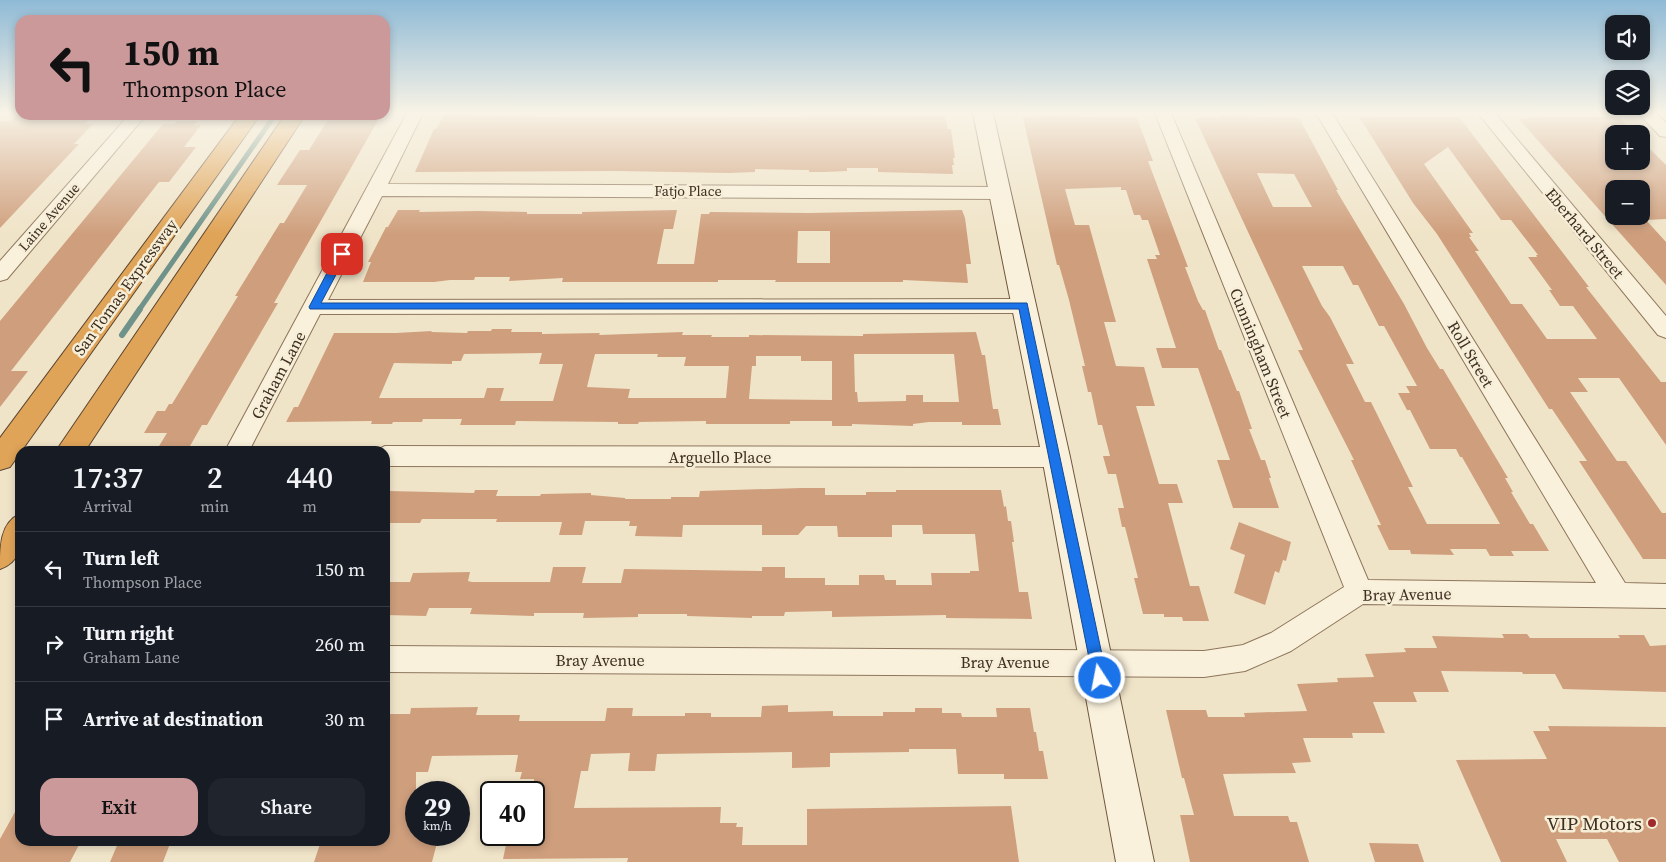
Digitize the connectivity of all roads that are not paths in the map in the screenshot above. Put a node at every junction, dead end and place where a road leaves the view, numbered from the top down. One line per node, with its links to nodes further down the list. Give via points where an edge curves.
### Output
1 (105, 153): 11 (street, Laine Avenue)
2 (222, 153): 19 (highway, San Tomas Expressway)
3 (269, 153): 15 (highway)
4 (395, 153): 9 (street, Graham Lane)
5 (991, 153): 10 (street)
6 (1179, 153): 22 (street, Cunningham Street)
7 (1348, 153): 23 (street, Roll Street)
8 (1519, 153): 14 (street, Eberhard Street)
9 (376, 190): 10 (street, Fatjo Place); 13 (street, Graham Lane)
10 (999, 193): 12 (street)
11 (0, 274)
12 (1023, 306): 13 (street); 18 (street)
13 (314, 307): 16 (street, Graham Lane)
14 (1666, 330)
15 (73, 446)
16 (240, 446)
17 (390, 456): 18 (street, Arguello Place)
18 (1056, 457): 26 (street)
19 (0, 459)
20 (15, 534): 21 (highway)
21 (0, 556)
22 (1359, 592): 23 (street, Bray Avenue); 26 (street, Bray Avenue, via 1281,642 1245,658 1204,664)
23 (1618, 596): 24 (street, Bray Avenue)
24 (1666, 596)
25 (390, 659): 26 (street, Bray Avenue)
26 (1097, 662): 27 (street)
27 (1135, 862)

